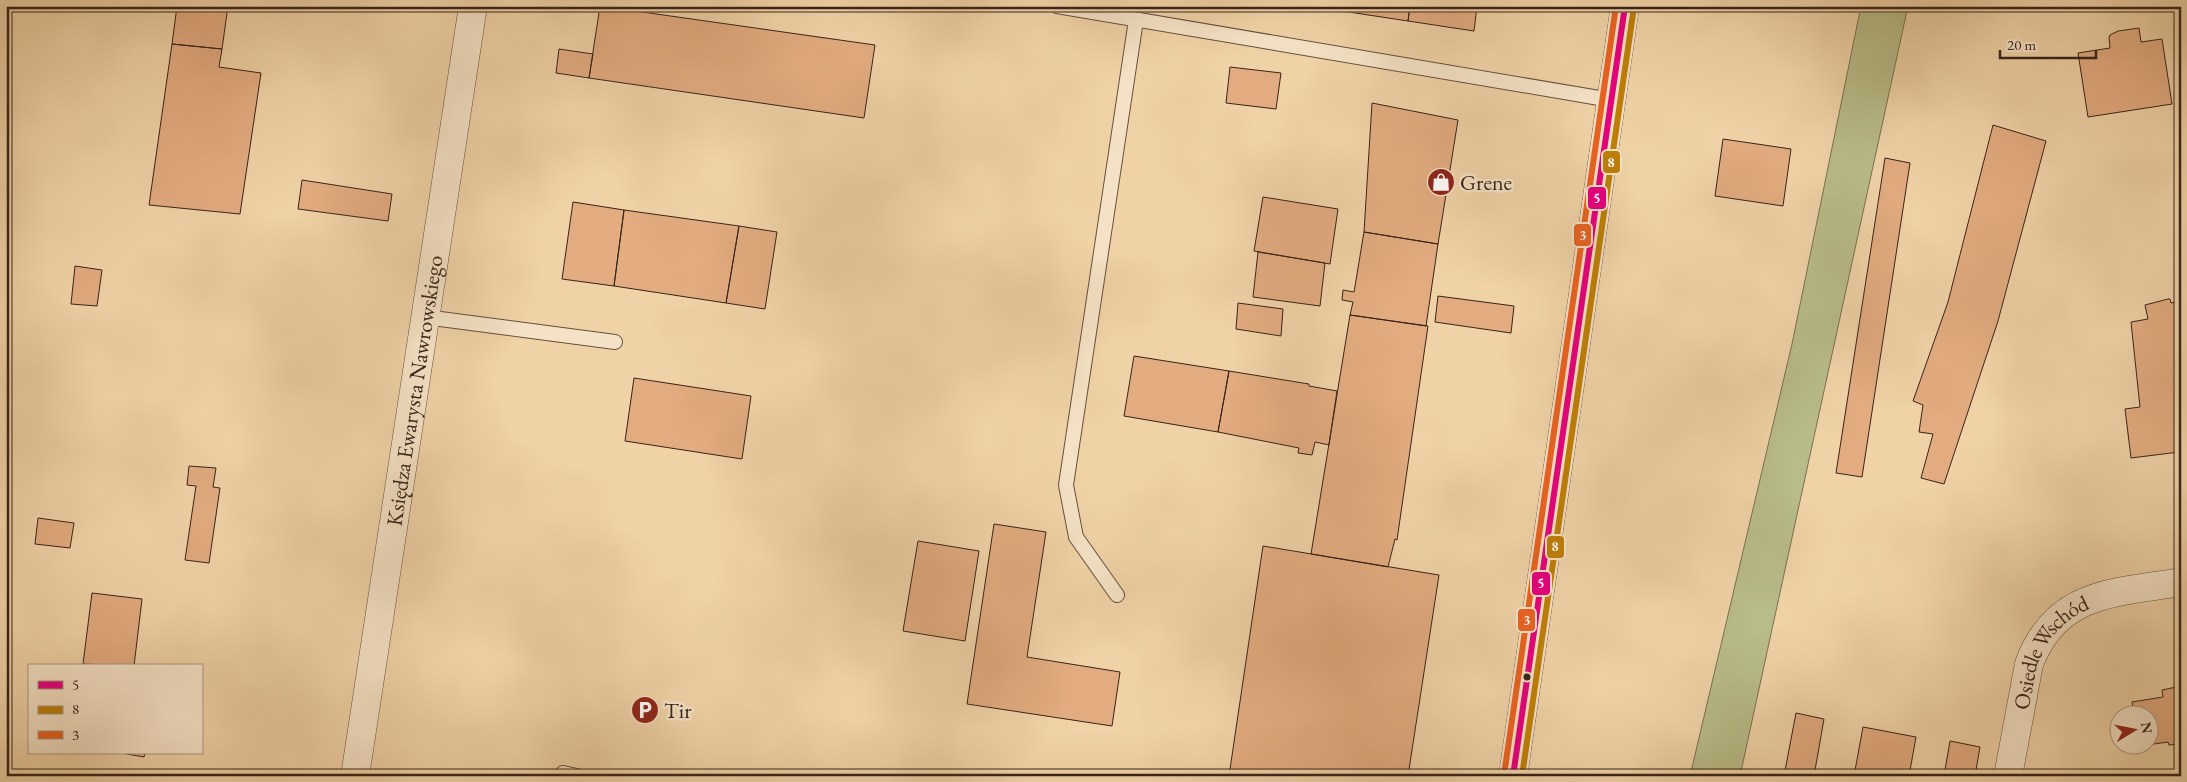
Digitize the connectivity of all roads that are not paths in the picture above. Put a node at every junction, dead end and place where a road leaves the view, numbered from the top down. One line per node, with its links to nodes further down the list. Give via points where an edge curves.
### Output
1 (473, 6): 6 (street, Księdza Ewarysta Nawrowskiego)
2 (1057, 6): 4 (lane)
3 (1625, 6): 5 (street)
4 (1136, 20): 5 (lane); 9 (lane, via 1066,485 1076,537)
5 (1612, 100): 13 (street)
6 (425, 317): 7 (lane); 10 (street, Księdza Ewarysta Nawrowskiego)
7 (615, 342)
8 (2181, 582): 14 (street, Osiedle Wschód, via 2088,600 2056,620 2035,649 2029,664)
9 (1116, 595)
10 (355, 776)
11 (563, 776): 12 (lane, via 564,773)
12 (577, 776)
13 (1512, 776)
14 (2008, 776)

